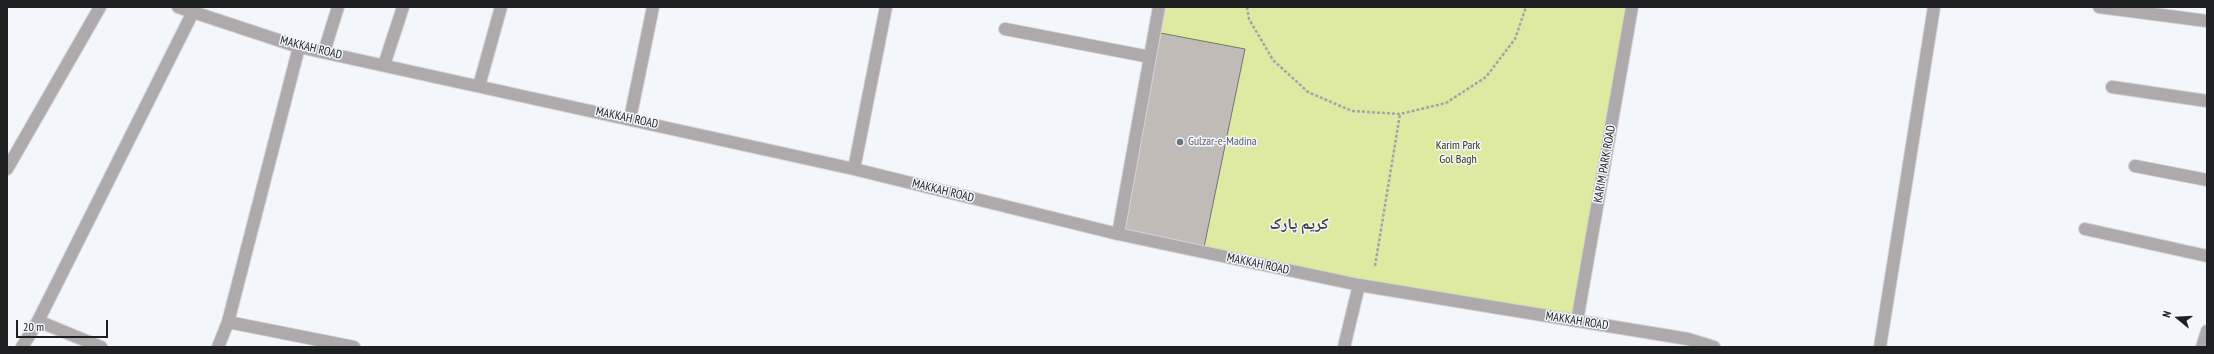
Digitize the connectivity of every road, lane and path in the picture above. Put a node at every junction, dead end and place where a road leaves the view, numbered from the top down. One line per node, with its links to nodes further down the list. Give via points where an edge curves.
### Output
1 (100, 7): 27 (street)
2 (178, 7): 14 (street, MAKKAH ROAD)
3 (338, 7): 18 (street)
4 (403, 7): 20 (street)
5 (501, 7): 21 (street)
6 (653, 7): 25 (street)
7 (886, 7): 28 (street)
8 (1159, 7): 19 (street)
9 (1247, 7): 24 (path, via 1249,19 1272,60 1308,92 1352,111)
10 (1526, 7): 24 (path, via 1515,39 1486,77 1446,103)
11 (1632, 7): 35 (street, KARIM PARK ROAD)
12 (1934, 7): 44 (street)
13 (2099, 7): 15 (street)
14 (193, 12): 17 (street, MAKKAH ROAD); 34 (street)
15 (2207, 21)
16 (1005, 29): 19 (street)
17 (299, 47): 18 (street, MAKKAH ROAD); 36 (street)
18 (324, 52): 20 (street, MAKKAH ROAD)
19 (1150, 57): 31 (street)
20 (384, 65): 21 (street, MAKKAH ROAD)
21 (479, 86): 25 (street, MAKKAH ROAD)
22 (2112, 87): 23 (street)
23 (2207, 101)
24 (1400, 114): 33 (path)
25 (630, 119): 28 (street, MAKKAH ROAD)
26 (2135, 166): 29 (street)
27 (7, 169)
28 (854, 169): 31 (street, MAKKAH ROAD)
29 (2207, 180)
30 (2085, 229): 32 (street)
31 (1118, 234): 33 (street, MAKKAH ROAD)
32 (2207, 256)
33 (1365, 286): 35 (street, MAKKAH ROAD); 42 (street)
34 (38, 321): 38 (street); 39 (street)
35 (1577, 321): 43 (street, MAKKAH ROAD, via 1688,339)
36 (228, 322): 40 (street); 41 (street)
37 (2207, 331): 45 (street)
38 (22, 347)
39 (101, 347)
40 (218, 347)
41 (351, 347)
42 (1344, 347)
43 (1714, 347)
44 (1880, 347)
45 (2202, 347)

